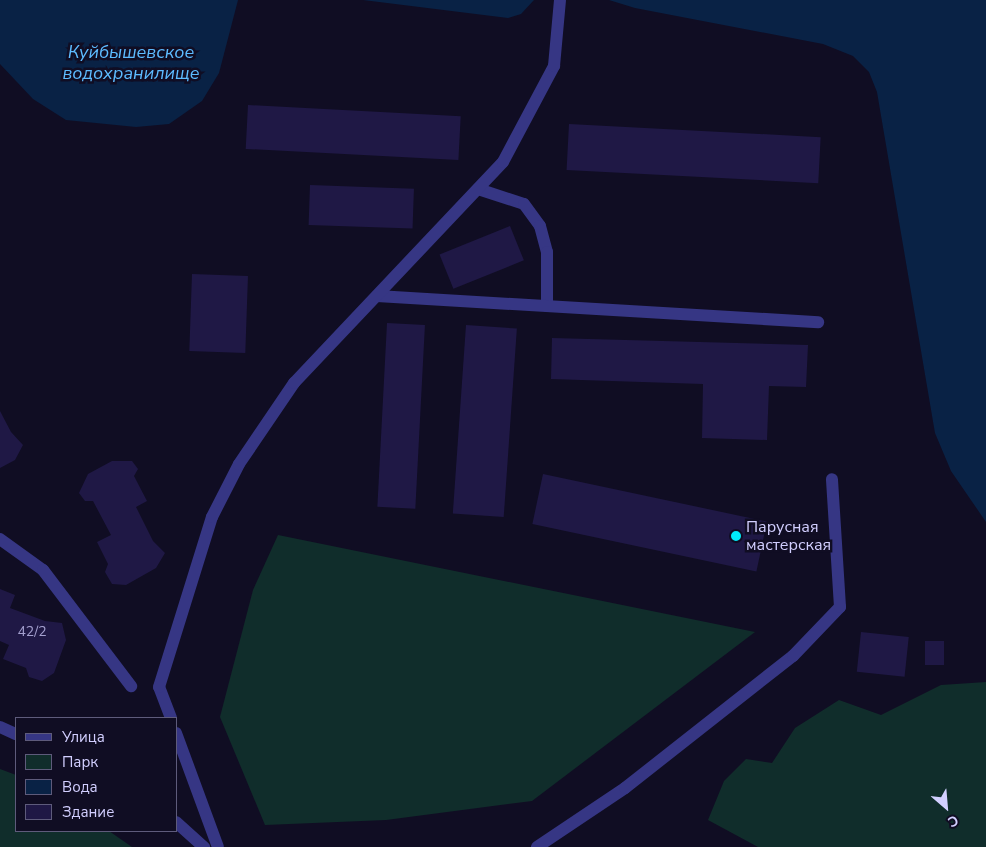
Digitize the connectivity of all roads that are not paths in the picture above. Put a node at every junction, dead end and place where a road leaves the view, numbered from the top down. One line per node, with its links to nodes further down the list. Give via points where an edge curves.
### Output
1 (560, 0): 2 (street, via 554,66 503,162)
2 (478, 189): 3 (street); 4 (street, via 524,204 540,226 547,252)
3 (377, 296): 4 (street); 9 (street, via 294,382 239,464 212,517 160,687)
4 (547, 306): 5 (street)
5 (818, 322)
6 (832, 479): 16 (street, via 840,607 793,656 625,788)
7 (0, 539): 8 (street, via 43,570)
8 (131, 686)
9 (171, 717)
10 (0, 727): 11 (street)
11 (15, 734)
12 (178, 738): 15 (street)
13 (178, 824): 14 (street)
14 (204, 847)
15 (218, 847)
16 (537, 847)

